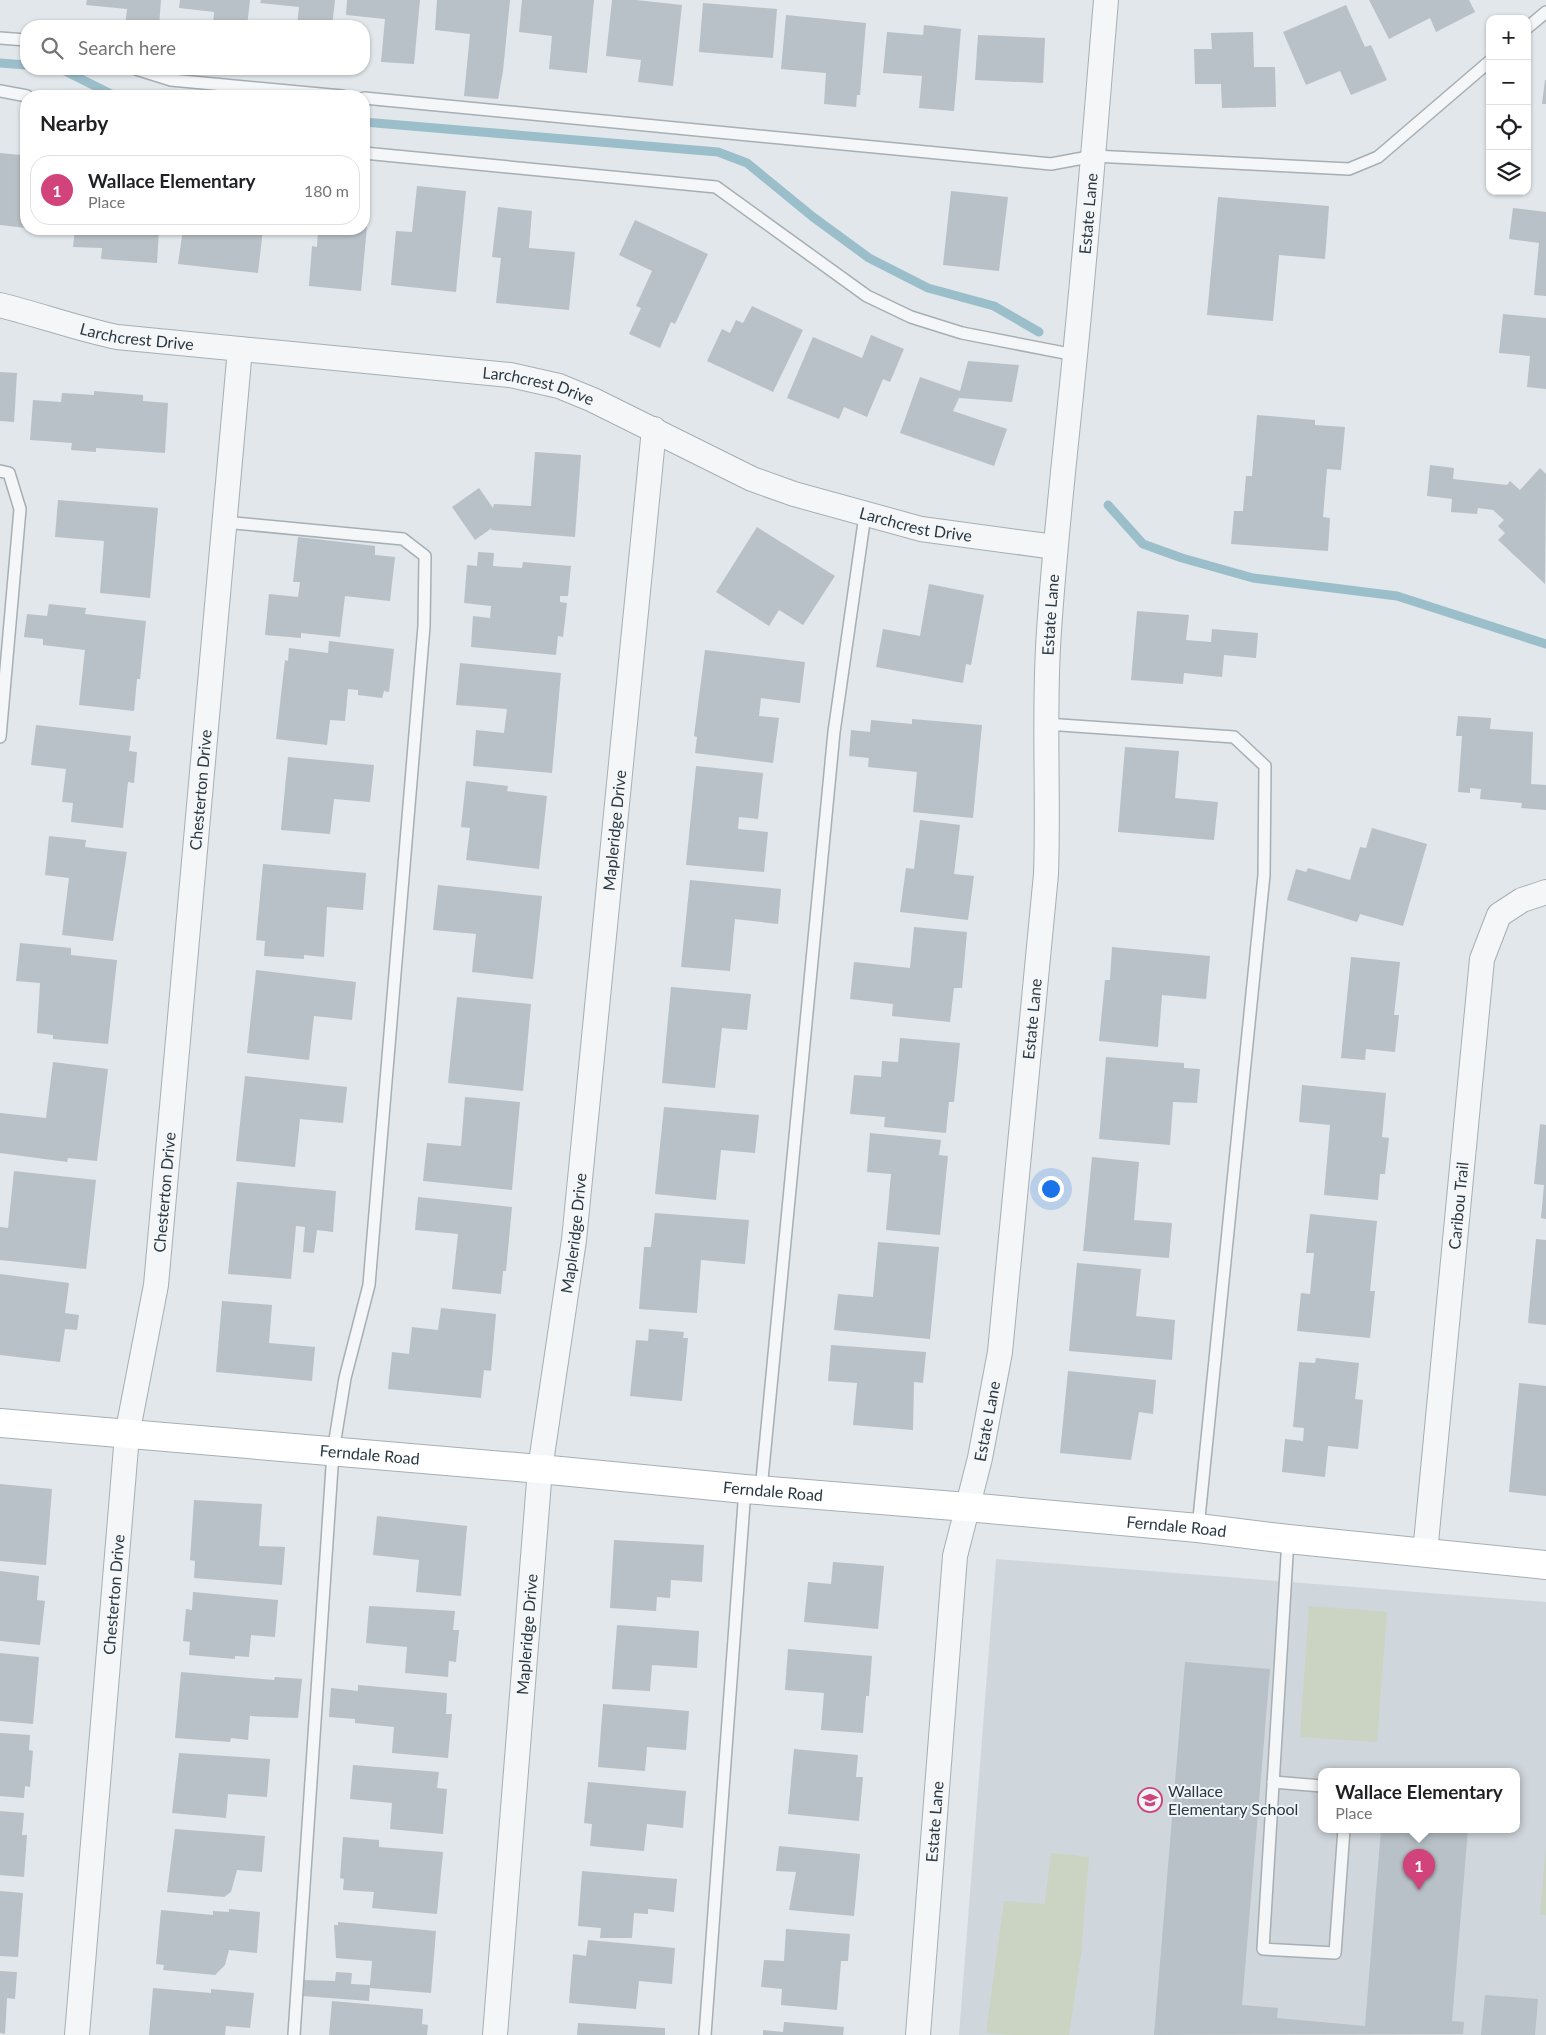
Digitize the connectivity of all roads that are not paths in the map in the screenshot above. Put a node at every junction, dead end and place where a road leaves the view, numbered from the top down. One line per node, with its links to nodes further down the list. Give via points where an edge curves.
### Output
1 (1106, 0): 13 (street, Estate Lane)
2 (1546, 12): 3 (lane)
3 (1531, 25)
4 (0, 38): 5 (lane)
5 (20, 40)
6 (1486, 64): 13 (lane, via 1378,157 1349,169)
7 (155, 75): 8 (lane, via 171,80)
8 (278, 90)
9 (0, 91): 10 (lane)
10 (20, 95)
11 (370, 99): 13 (lane, via 1051,164)
12 (370, 154): 16 (lane, via 716,187 867,296 911,317 962,332)
13 (1094, 156): 16 (street, Estate Lane)
14 (0, 306): 15 (street, Larchcrest Drive, via 117,338)
15 (240, 349): 17 (street, Larchcrest Drive, via 510,375 559,386); 20 (street, Chesterton Drive)
16 (1075, 356): 21 (street, Estate Lane)
17 (654, 430): 19 (street, Larchcrest Drive, via 752,479); 28 (street, Mapleridge Drive, via 574,1240)
18 (0, 472): 23 (lane, via 9,473 20,509)
19 (865, 514): 21 (street, Larchcrest Drive, via 921,529); 29 (lane, via 834,732)
20 (224, 522): 26 (street, Chesterton Drive, via 156,1285); 27 (lane, via 402,539 425,556 424,626 370,1285 345,1378)
21 (1055, 547): 22 (street, Estate Lane, via 1048,634)
22 (1046, 724): 30 (street, Estate Lane, via 1046,874 1000,1352 980,1458); 31 (lane, via 1234,737 1264,766 1264,875)
23 (0, 737)
24 (1546, 892): 33 (street, Caribou Trail, via 1522,900 1499,915 1482,959)
25 (0, 1423): 26 (street, Ferndale Road)
26 (127, 1434): 27 (street, Ferndale Road); 38 (street, Chesterton Drive)
27 (333, 1452): 28 (street, Ferndale Road); 39 (lane)
28 (540, 1469): 29 (street, Ferndale Road); 40 (street, Mapleridge Drive)
29 (753, 1490): 30 (street, Ferndale Road); 41 (lane)
30 (967, 1507): 31 (street, Ferndale Road); 42 (street, Estate Lane, via 955,1556)
31 (1198, 1528): 32 (street, Ferndale Road)
32 (1288, 1539): 33 (street, Ferndale Road); 35 (lane)
33 (1425, 1553): 34 (street, Ferndale Road)
34 (1546, 1565)
35 (1273, 1782): 36 (lane); 37 (lane, via 1263,1949 1335,1953)
36 (1318, 1786)
37 (1344, 1833)
38 (76, 2035)
39 (294, 2035)
40 (495, 2035)
41 (705, 2035)
42 (918, 2035)

